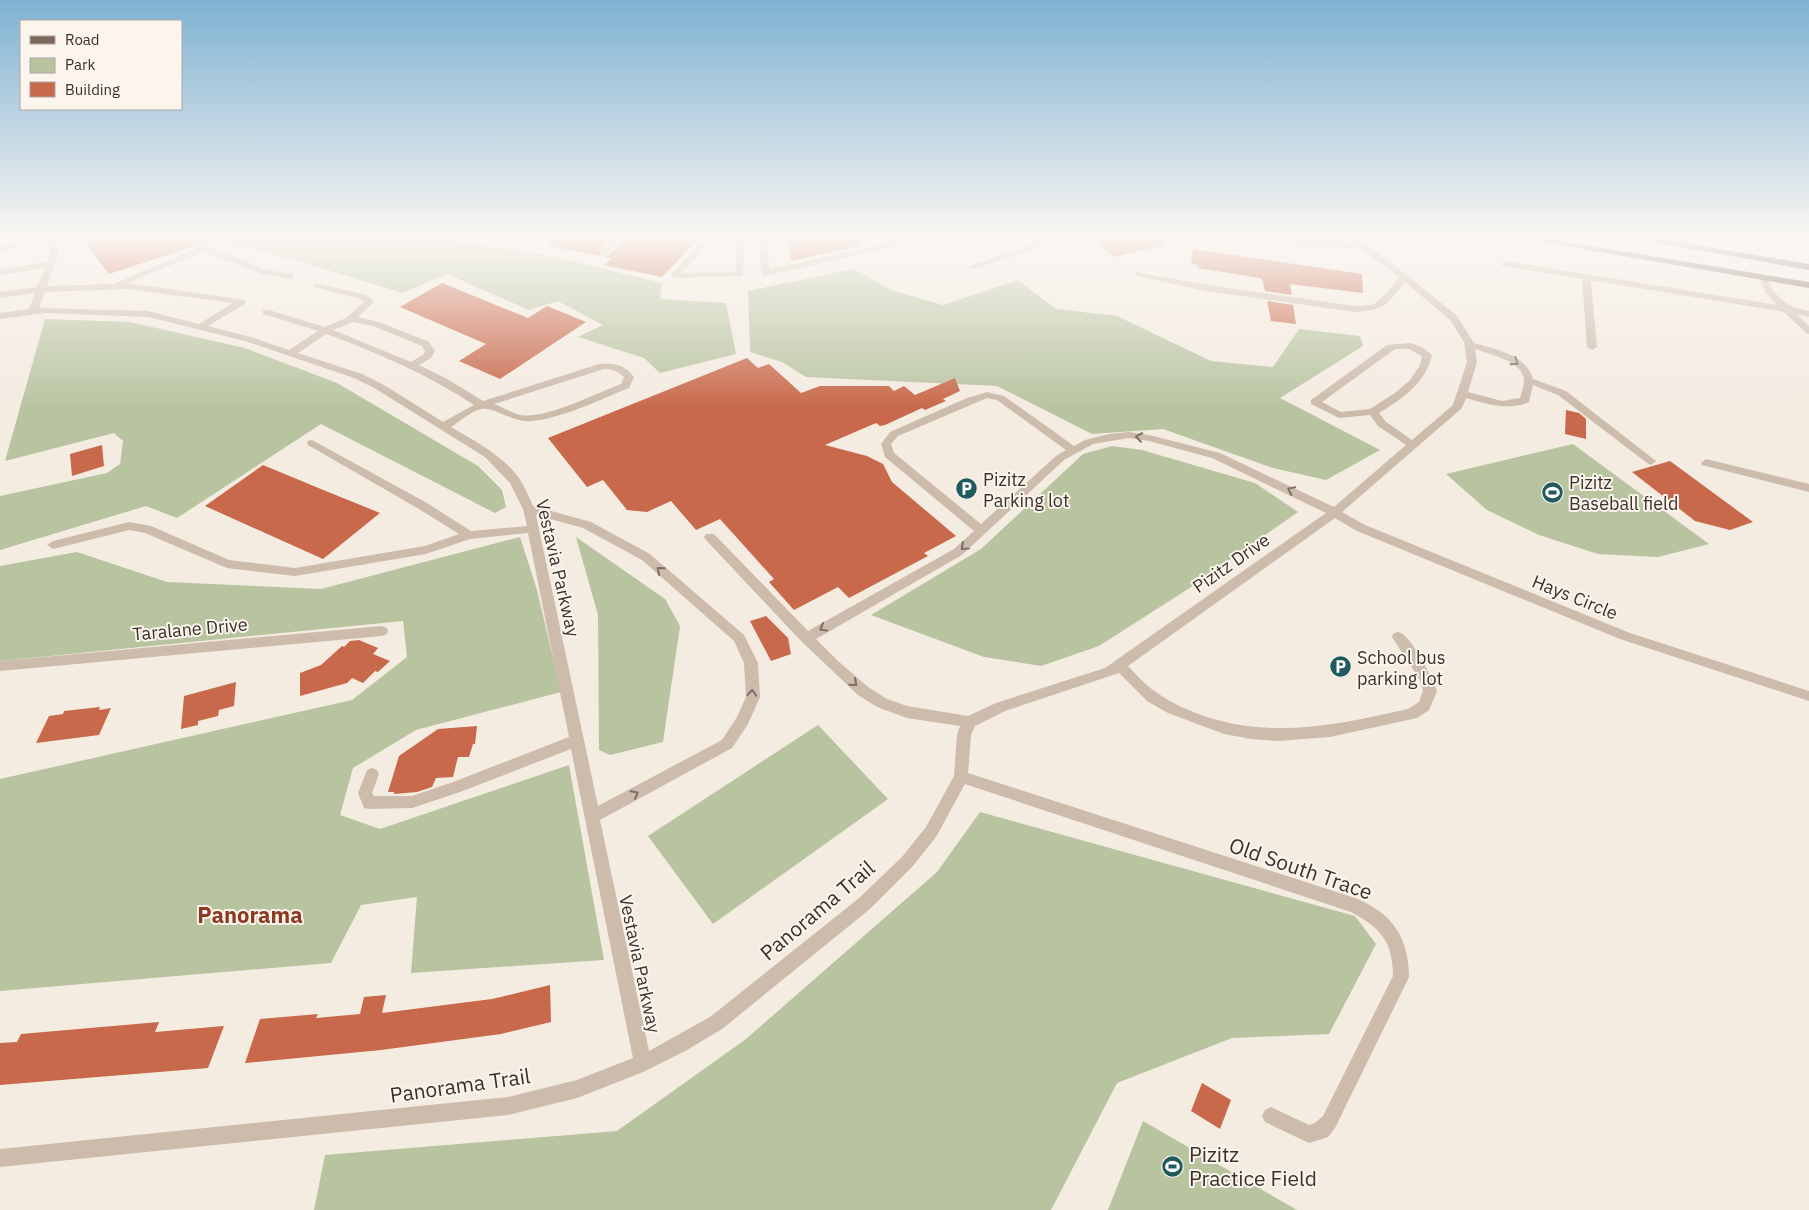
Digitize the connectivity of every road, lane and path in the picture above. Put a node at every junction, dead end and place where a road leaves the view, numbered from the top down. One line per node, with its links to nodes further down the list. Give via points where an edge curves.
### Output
1 (38, 294): 11 (street)
2 (188, 294): 16 (street, via 242,302)
3 (354, 294): 15 (street, via 369,302)
4 (1253, 294): 5 (street, via 1355,309 1375,308)
5 (1390, 294)
6 (1425, 294): 19 (street, via 1454,318)
7 (1588, 294): 20 (street)
8 (1698, 294): 10 (street)
9 (1771, 294): 10 (street)
10 (1786, 309): 13 (street); 18 (street)
11 (33, 312): 14 (street, Vestavia Parkway); 16 (street, Vestavia Parkway, via 92,310 148,314)
12 (266, 312): 17 (street)
13 (1809, 314)
14 (0, 316)
15 (348, 320): 17 (street); 22 (street, via 366,321 426,344 430,348 428,356)
16 (200, 327): 21 (street, Vestavia Parkway)
17 (328, 331): 21 (street); 22 (street)
18 (1809, 331)
19 (1470, 345): 23 (street, one-way to 23, via 1504,355 1525,369); 24 (street, Pizitz Drive, via 1472,362)
20 (1592, 347)
21 (290, 353): 27 (street, Vestavia Parkway, via 358,376)
22 (412, 366): 25 (street)
23 (1528, 380): 24 (street, via 1525,400 1518,404 1504,405); 31 (street, via 1562,393)
24 (1461, 393): 29 (street, Pizitz Drive, via 1458,406)
25 (482, 405): 25 (street, via 498,408 518,420 535,418 625,386 629,377 612,364); 27 (street)
26 (1373, 412): 26 (street, via 1404,392 1420,376 1427,355 1423,351 1401,344 1390,347 1315,402 1339,415); 29 (street, via 1382,424)
27 (444, 426): 34 (street, Vestavia Parkway, via 503,467 524,494)
28 (312, 443): 38 (street)
29 (1413, 445): 35 (street, Pizitz Drive)
30 (1073, 450): 35 (street, Hays Circle, one-way to 30, via 1216,455 1186,447 1129,435 1089,442); 37 (street, Hays Circle); 37 (street, via 1000,398 986,395 894,434 886,444 889,455)
31 (1651, 461)
32 (1706, 463): 33 (street)
33 (1809, 488)
34 (529, 509): 36 (street, Vestavia Parkway); 51 (street, one-way to 34, via 727,744 753,697 751,663 739,638 646,558 586,525)
35 (1334, 512): 44 (street, Pizitz Drive); 46 (street, Hays Circle, via 1361,528 1625,636)
36 (533, 529): 38 (street); 48 (street, Vestavia Parkway)
37 (981, 530): 43 (street, Hays Circle, one-way to 43, via 958,552)
38 (469, 535): 40 (street, via 426,550 295,572 227,564 148,529 129,526)
39 (710, 537): 43 (street)
40 (53, 546)
41 (382, 631): 45 (street, Taralane Drive)
42 (1398, 637): 44 (street, via 1426,679 1430,692 1424,706 1412,714 1317,735 1272,737 1209,724 1151,696)
43 (806, 638): 47 (street, one-way to 47, via 863,691 882,703 907,712)
44 (1118, 665): 47 (street, Pizitz Drive, via 1110,672 1001,707)
45 (0, 666)
46 (1809, 696)
47 (969, 722): 50 (street, Panorama Trail, via 964,735)
48 (578, 740): 49 (street, via 412,802 369,803 365,793); 51 (street, Vestavia Parkway)
49 (372, 774)
50 (960, 777): 52 (street, Panorama Trail, via 931,832 907,862 864,904 716,1023); 53 (street, Old South Trace, via 1355,906 1381,921 1401,954 1401,977 1329,1122 1309,1134)
51 (592, 817): 52 (street, Vestavia Parkway)
52 (643, 1063): 54 (street, Panorama Trail, via 577,1088 508,1106)
53 (1271, 1116)
54 (0, 1158)

